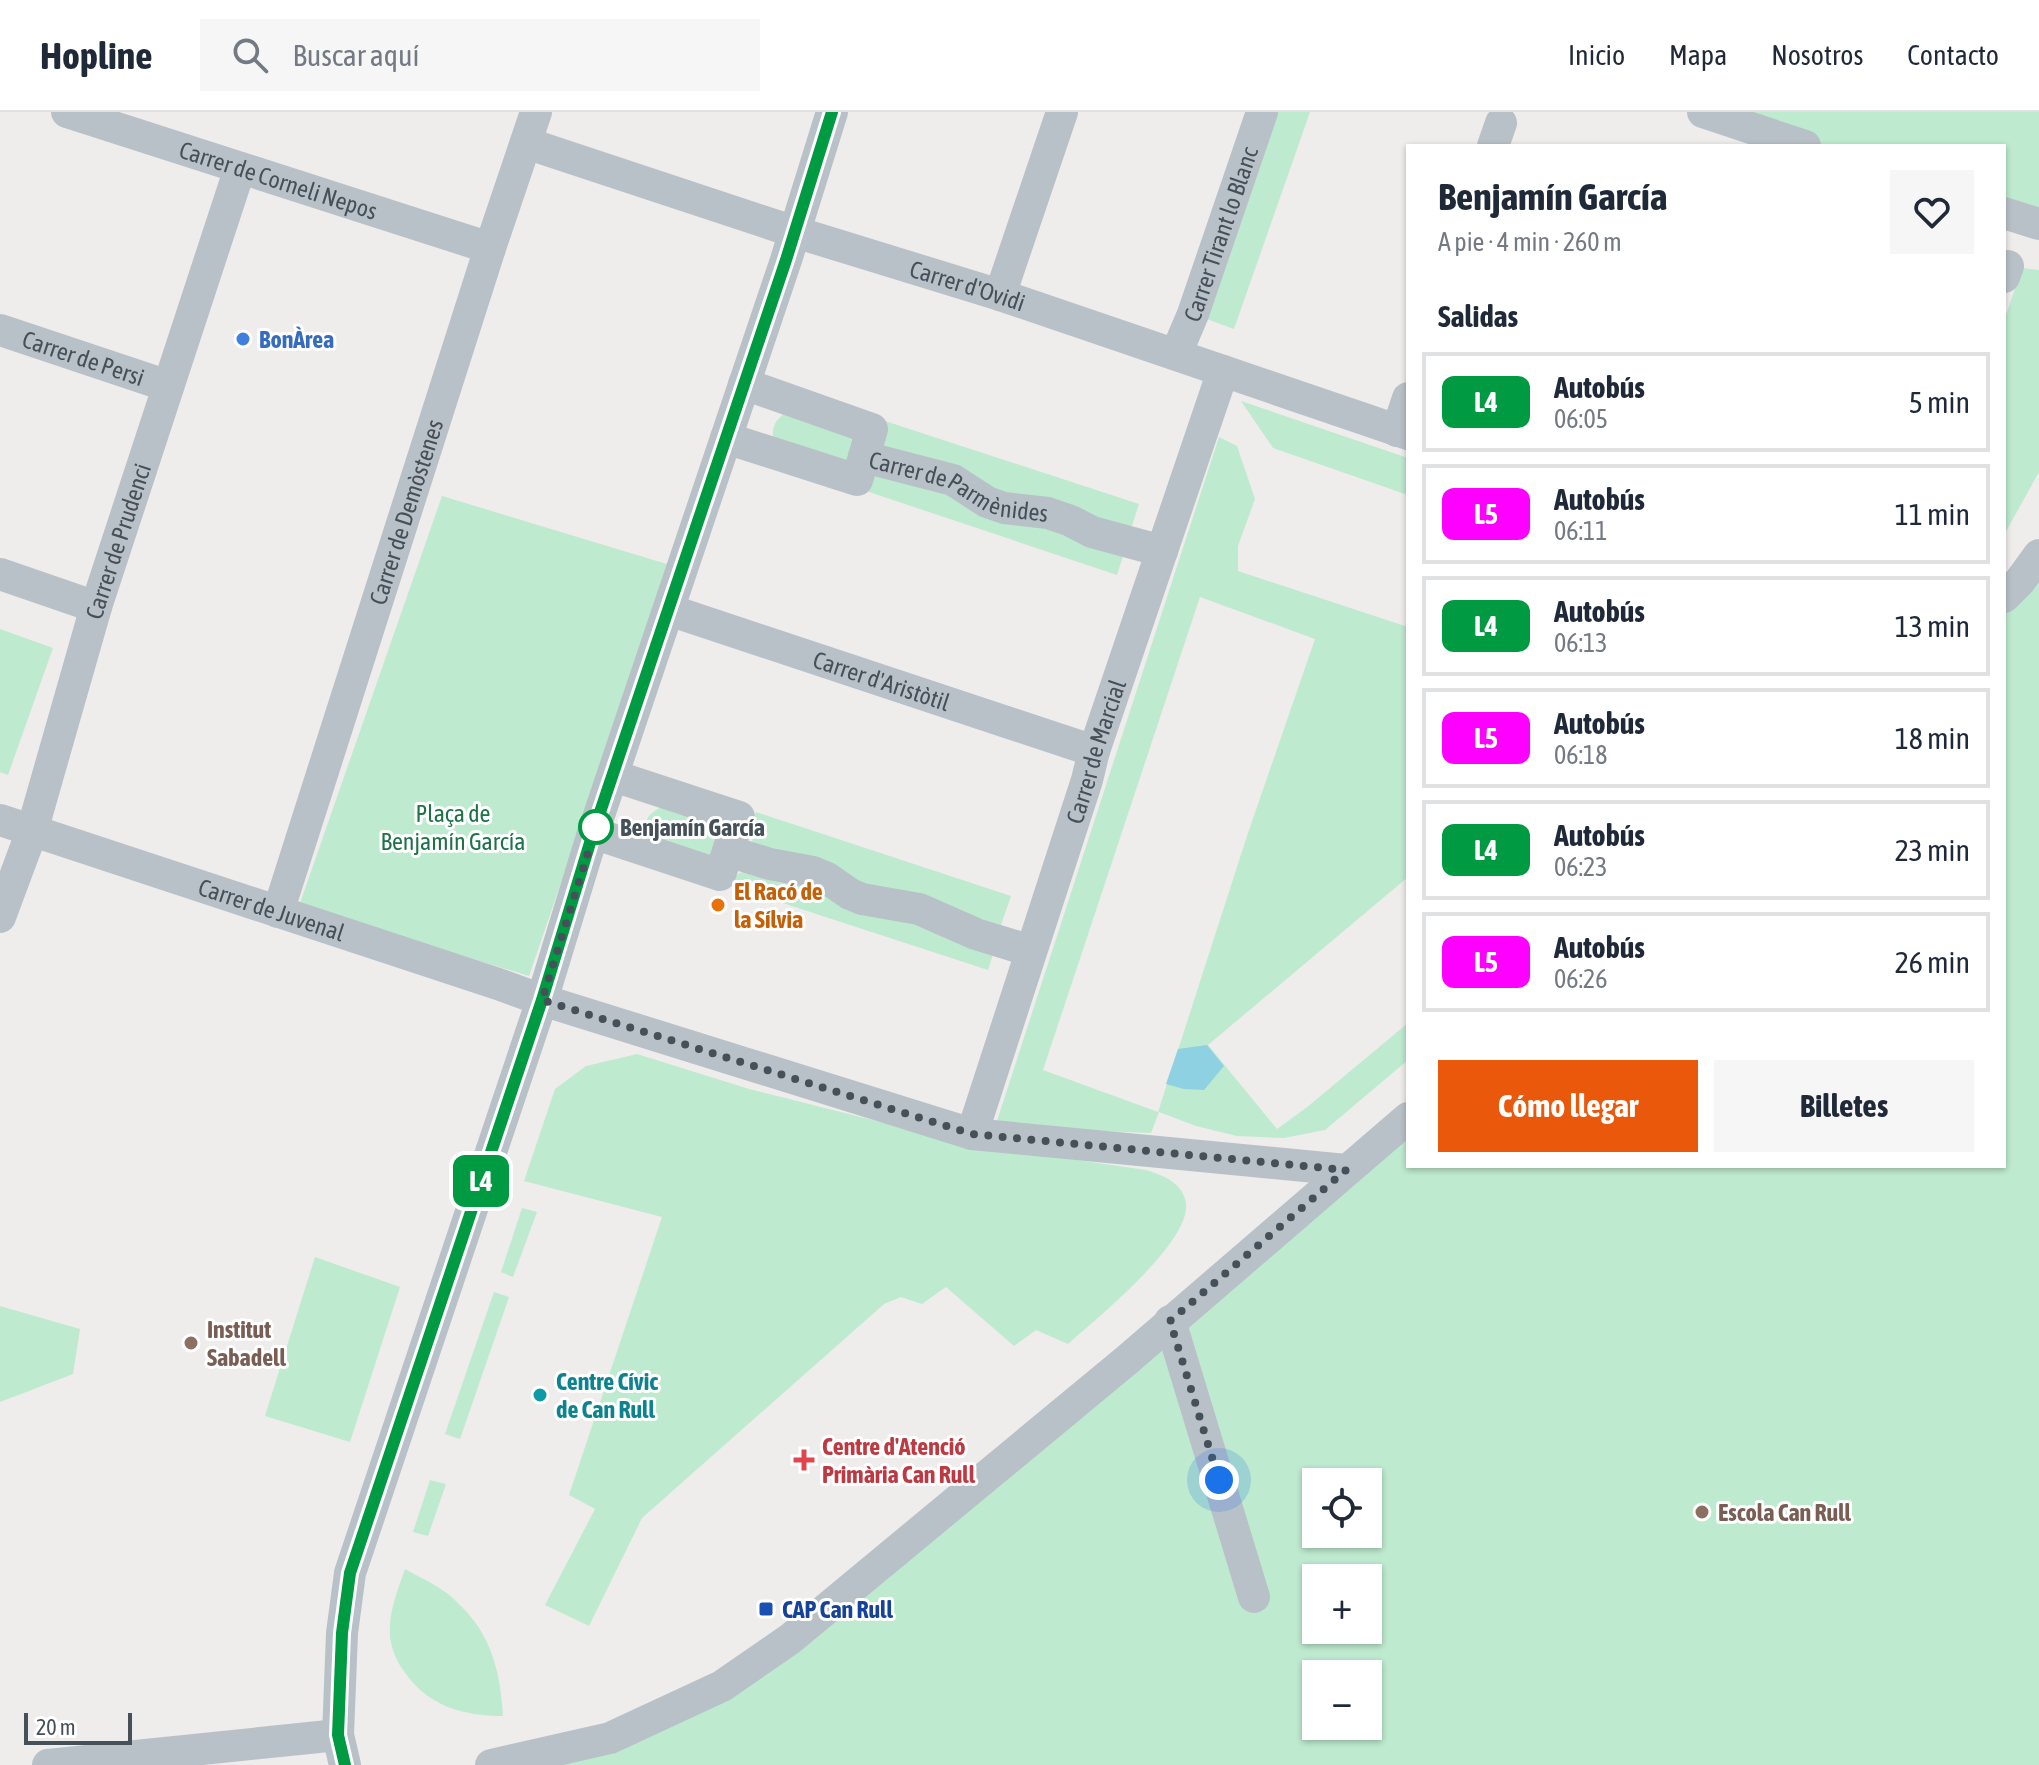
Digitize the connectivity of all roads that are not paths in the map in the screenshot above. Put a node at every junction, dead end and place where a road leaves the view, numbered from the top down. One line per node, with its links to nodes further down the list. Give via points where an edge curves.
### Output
1 (67, 112): 9 (street, Carrer de Corneli Nepos)
2 (536, 112): 7 (street, Carrer de Demòstenes)
3 (832, 112): 12 (street)
4 (1062, 112): 14 (street)
5 (1262, 112): 16 (street, Carrer Tirant lo Blanc)
6 (1703, 112): 8 (street)
7 (526, 143): 12 (street, Carrer d'Ovidi); 13 (street, Carrer de Demòstenes)
8 (1799, 144)
9 (240, 168): 13 (street, Carrer de Corneli Nepos); 19 (street, Carrer de Prudenci)
10 (2006, 214): 11 (street)
11 (2039, 224)
12 (795, 232): 14 (street, Carrer d'Ovidi); 18 (street)
13 (490, 248): 36 (street, Carrer de Demòstenes)
14 (1000, 295): 16 (street, Carrer d'Ovidi)
15 (0, 330): 19 (street, Carrer de Persi)
16 (1176, 354): 17 (street, Carrer d'Ovidi)
17 (1223, 371): 21 (street, Carrer d'Ovidi); 24 (street, Carrer de Marcial)
18 (744, 384): 22 (street); 23 (street, via 872,429)
19 (168, 386): 28 (street, Carrer de Prudenci)
20 (1406, 409): 21 (street)
21 (1402, 432)
22 (726, 438): 23 (street, Carrer de Parmènides, via 857,480); 29 (street)
23 (864, 457): 24 (street, Carrer de Parmènides, via 953,480 1004,508 1048,513 1092,532)
24 (1162, 551): 30 (street, Carrer de Marcial)
25 (2039, 555): 27 (street)
26 (0, 574): 28 (street)
27 (2006, 595)
28 (96, 607): 33 (street, Carrer de Prudenci)
29 (669, 610): 30 (street, Carrer d'Aristòtil); 31 (street)
30 (1094, 751): 38 (street, Carrer de Marcial)
31 (614, 776): 34 (street); 35 (street, via 739,817)
32 (0, 820): 33 (street, Carrer de Juvenal)
33 (32, 831): 36 (street, Carrer de Juvenal); 37 (street, Carrer de Prudenci)
34 (593, 833): 35 (street, via 720,875); 39 (street)
35 (728, 851): 38 (street, via 813,872 862,899 919,909)
36 (278, 912): 39 (street, Carrer de Juvenal)
37 (0, 917)
38 (1031, 951): 41 (street, Carrer de Marcial)
39 (542, 1000): 41 (street, Carrer de Juvenal); 45 (street, via 350,1573 342,1633)
40 (1406, 1120): 42 (street)
41 (972, 1134): 42 (street, Carrer de Juvenal)
42 (1346, 1170): 43 (street)
43 (1170, 1321): 44 (street); 47 (street, via 790,1639 722,1686 610,1738)
44 (1254, 1597)
45 (342, 1750): 46 (street)
46 (48, 1765)
47 (491, 1765)

